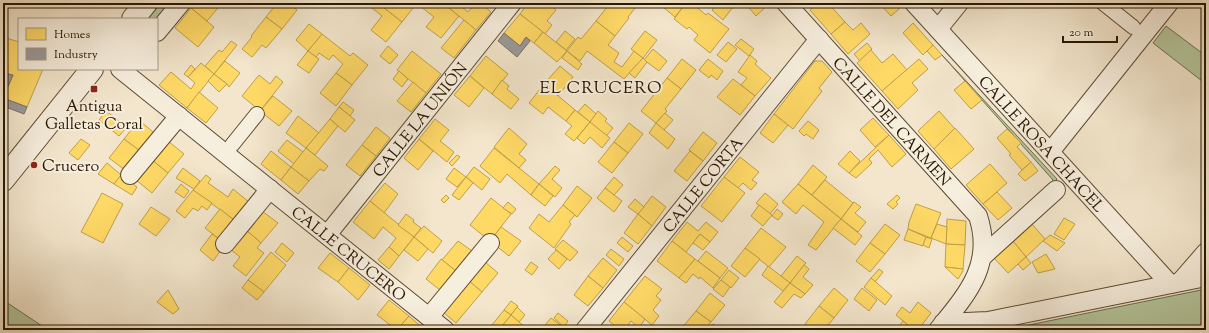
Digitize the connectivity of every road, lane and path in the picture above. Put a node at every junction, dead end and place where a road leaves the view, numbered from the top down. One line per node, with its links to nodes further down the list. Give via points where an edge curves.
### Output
1 (146, 3): 9 (street)
2 (181, 3): 12 (street)
3 (512, 3): 24 (street, CALLE LA UNIÓN)
4 (786, 3): 13 (street, CALLE DEL CARMEN)
5 (914, 3): 11 (street, CALLE ROSA CHACEL)
6 (959, 3): 11 (street)
7 (1103, 3): 10 (street)
8 (1169, 3): 19 (street)
9 (134, 18)
10 (1133, 27)
11 (938, 29): 19 (street, CALLE ROSA CHACEL)
12 (158, 31)
13 (819, 39): 27 (street, CALLE DEL CARMEN, via 978,216 983,234); 34 (street, CALLE CORTA)
14 (91, 70): 21 (street)
15 (124, 70): 17 (street, CALLE CRUCERO)
16 (257, 114): 18 (street)
17 (179, 116): 20 (street); 22 (street, CALLE CRUCERO)
18 (232, 144)
19 (1050, 152): 30 (street, CALLE ROSA CHACEL)
20 (130, 176)
21 (3, 180)
22 (270, 189): 24 (street, CALLE CRUCERO); 25 (street)
23 (1056, 190): 27 (street)
24 (327, 235): 31 (street, CALLE CRUCERO)
25 (225, 244)
26 (490, 244): 31 (street)
27 (983, 252): 32 (street, via 974,282)
28 (1206, 252): 30 (street)
29 (1206, 277): 30 (street)
30 (1175, 283): 32 (street, via 988,321)
31 (429, 317): 33 (street, CALLE CRUCERO)
32 (940, 327)
33 (445, 330)
34 (586, 330)

